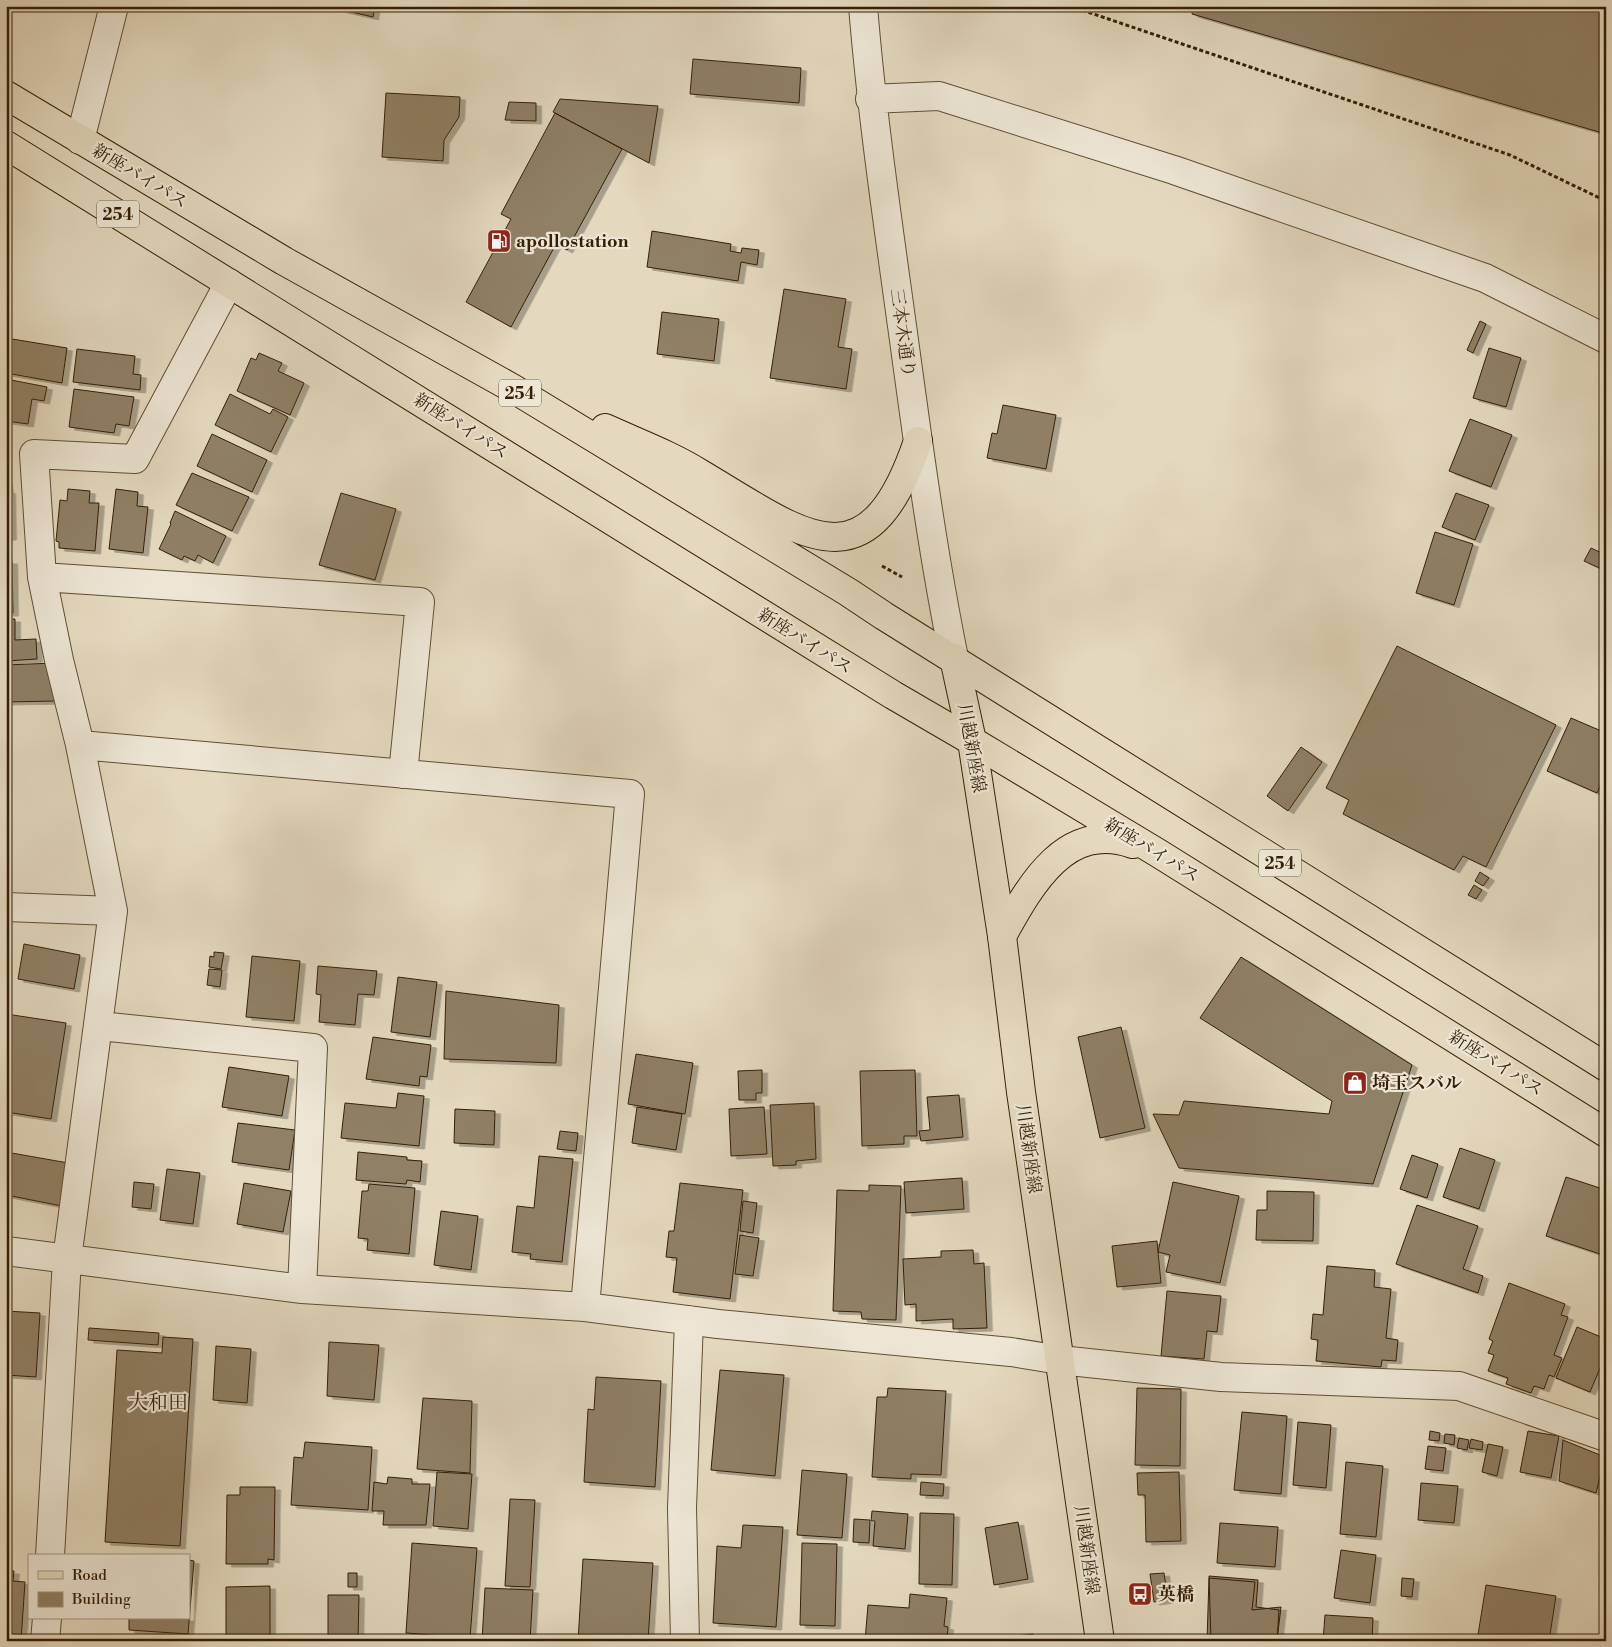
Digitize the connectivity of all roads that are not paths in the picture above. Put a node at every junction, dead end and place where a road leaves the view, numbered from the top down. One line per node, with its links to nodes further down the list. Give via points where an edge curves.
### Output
1 (114, 6): 5 (street)
2 (863, 6): 4 (street, 三本木通り)
3 (6, 95): 5 (main road, 新座バイパス / 254)
4 (870, 99): 8 (street, via 939,96 1174,170 1485,278); 10 (street, 三本木通り)
5 (80, 140): 9 (main road, 新座バイパス / 254, via 284,261)
6 (6, 145): 7 (main road, 新座バイパス / 254)
7 (229, 283): 11 (street, via 135,459 34,454); 13 (main road, 新座バイパス / 254)
8 (1606, 339)
9 (512, 388): 10 (main road, via 681,462 770,515 811,535 827,538 848,537 874,521 895,495); 12 (main road, 新座バイパス / 254)
10 (918, 441): 12 (street, 三本木通り, via 936,570)
11 (42, 577): 14 (street); 15 (street, via 420,602)
12 (954, 658): 13 (main road, 川越新座線); 21 (main road, 新座バイパス / 254)
13 (972, 741): 16 (main road, 新座バイパス / 254); 19 (main road, 川越新座線)
14 (80, 745): 15 (street); 18 (street)
15 (402, 774): 26 (street, via 630,794)
16 (1158, 853): 19 (main road, via 1118,839 1093,840 1065,851 1045,868); 22 (main road, 新座バイパス / 254)
17 (6, 907): 18 (street)
18 (114, 911): 20 (street)
19 (1002, 936): 28 (main road, 川越新座線)
20 (100, 1026): 24 (street); 25 (street, via 313,1048)
21 (1606, 1067)
22 (1606, 1133)
23 (6, 1251): 24 (street)
24 (67, 1259): 25 (street); 30 (street)
25 (302, 1289): 26 (street)
26 (585, 1307): 27 (street)
27 (689, 1320): 28 (street, via 1011,1352); 33 (street, via 682,1508)
28 (1060, 1360): 29 (street, via 1221,1378 1459,1386); 34 (main road, 川越新座線)
29 (1606, 1437)
30 (50, 1554)
31 (47, 1620): 32 (street)
32 (45, 1641)
33 (685, 1641)
34 (1100, 1641)

